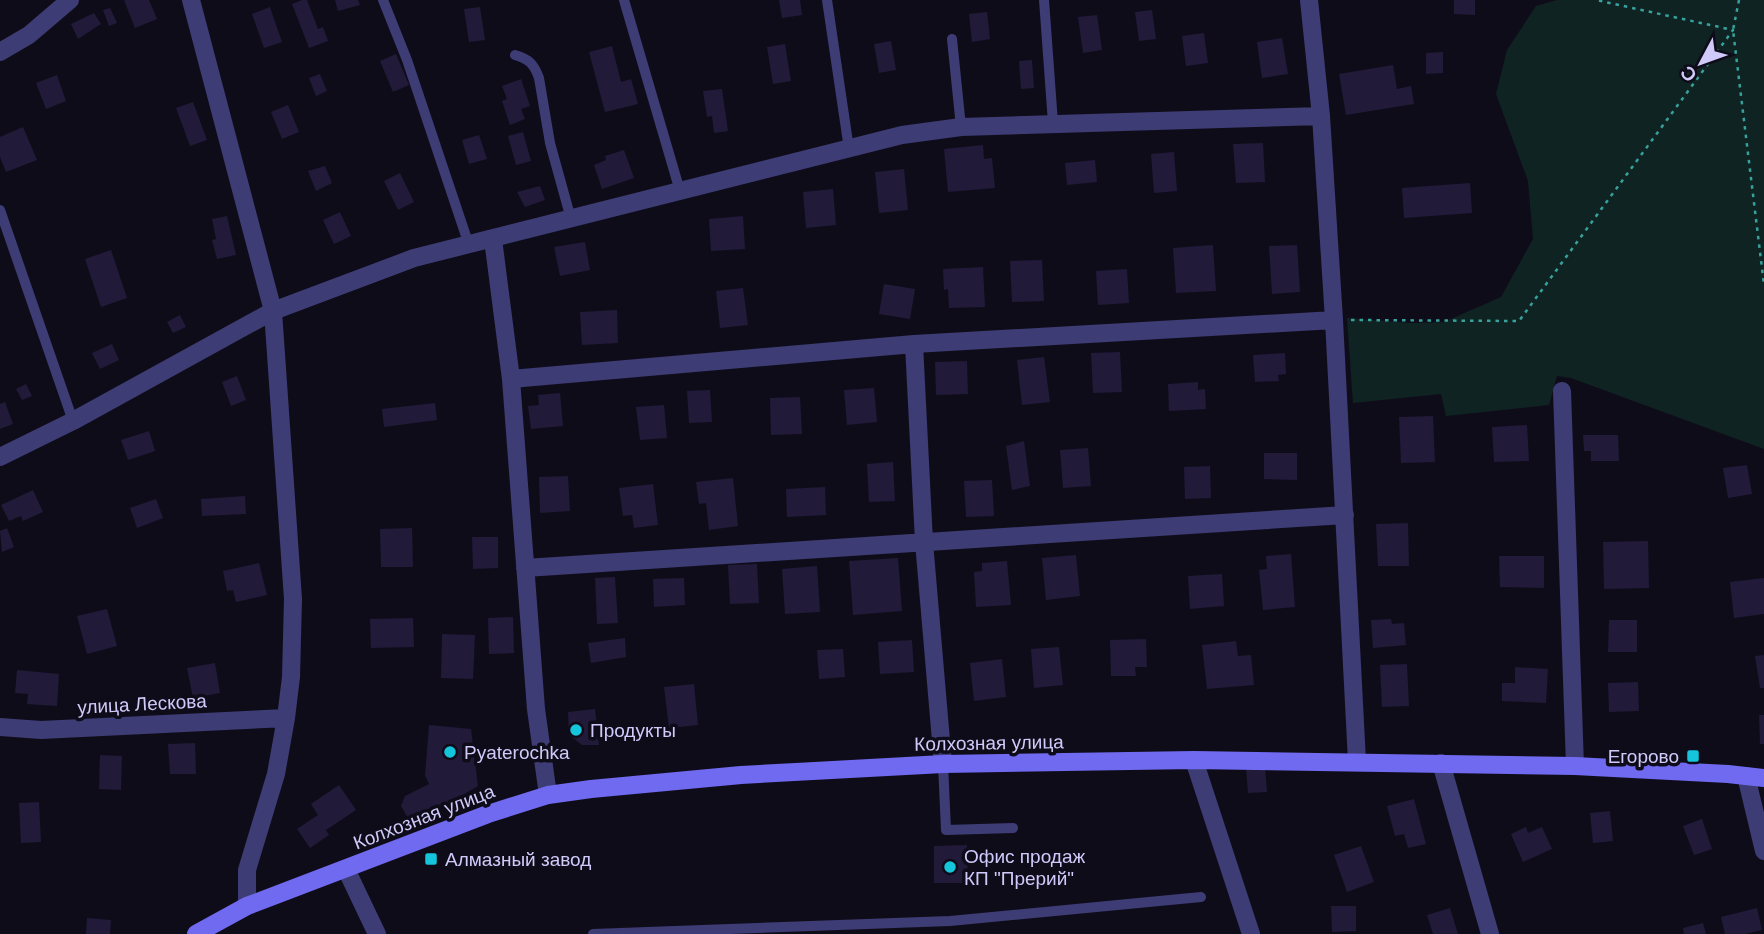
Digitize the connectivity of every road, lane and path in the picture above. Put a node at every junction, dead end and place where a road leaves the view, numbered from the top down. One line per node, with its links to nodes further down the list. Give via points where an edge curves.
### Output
1 (70, 0): 12 (street, via 29,35)
2 (191, 0): 24 (street)
3 (383, 0): 22 (lane)
4 (624, 0): 18 (lane)
5 (827, 0): 17 (lane)
6 (1044, 0): 15 (lane)
7 (1309, 0): 14 (street)
8 (1596, 0): 10 (path)
9 (1739, 0): 10 (path)
10 (1733, 30): 23 (path); 25 (path, via 1519,321)
11 (952, 39): 16 (lane)
12 (0, 52)
13 (515, 55): 20 (lane, via 527,58 539,78 550,143)
14 (1321, 116): 15 (street); 25 (street)
15 (1053, 123): 16 (street)
16 (961, 127): 17 (street, via 902,135)
17 (849, 149): 18 (street)
18 (680, 191): 20 (street)
19 (0, 210): 29 (lane)
20 (571, 219): 21 (street)
21 (493, 239): 22 (street); 27 (street)
22 (469, 245): 24 (street, via 414,258)
23 (1764, 285)
24 (273, 311): 29 (street); 34 (street, via 293,600)
25 (1334, 320): 26 (street); 31 (street)
26 (914, 344): 27 (street); 32 (street)
27 (510, 379): 33 (street)
28 (1562, 391): 40 (street)
29 (73, 421): 30 (street)
30 (0, 457)
31 (1345, 515): 32 (street); 37 (street)
32 (924, 542): 33 (street); 39 (street)
33 (525, 568): 42 (street, via 534,739)
34 (286, 718): 35 (street, улица Лескова, via 41,730); 47 (street, via 276,774 247,870)
35 (0, 727)
36 (1194, 760): 37 (main road, Колхозная улица); 39 (main road, Колхозная улица); 53 (street)
37 (1357, 761): 38 (main road, Колхозная улица)
38 (1441, 763): 40 (main road, Колхозная улица); 54 (street)
39 (943, 764): 42 (main road, Колхозная улица, via 741,775); 43 (lane, via 946,830)
40 (1575, 766): 41 (main road, Колхозная улица)
41 (1755, 777): 44 (street)
42 (548, 795): 45 (main road, Колхозная улица)
43 (1013, 828)
44 (1764, 851)
45 (346, 869): 47 (main road, Колхозная улица); 50 (street)
46 (1201, 897): 48 (lane)
47 (242, 908): 49 (main road, Колхозная улица)
48 (950, 921): 51 (lane); 52 (lane)
49 (196, 934)
50 (377, 934)
51 (593, 934)
52 (950, 934)
53 (1251, 934)
54 (1490, 934)

